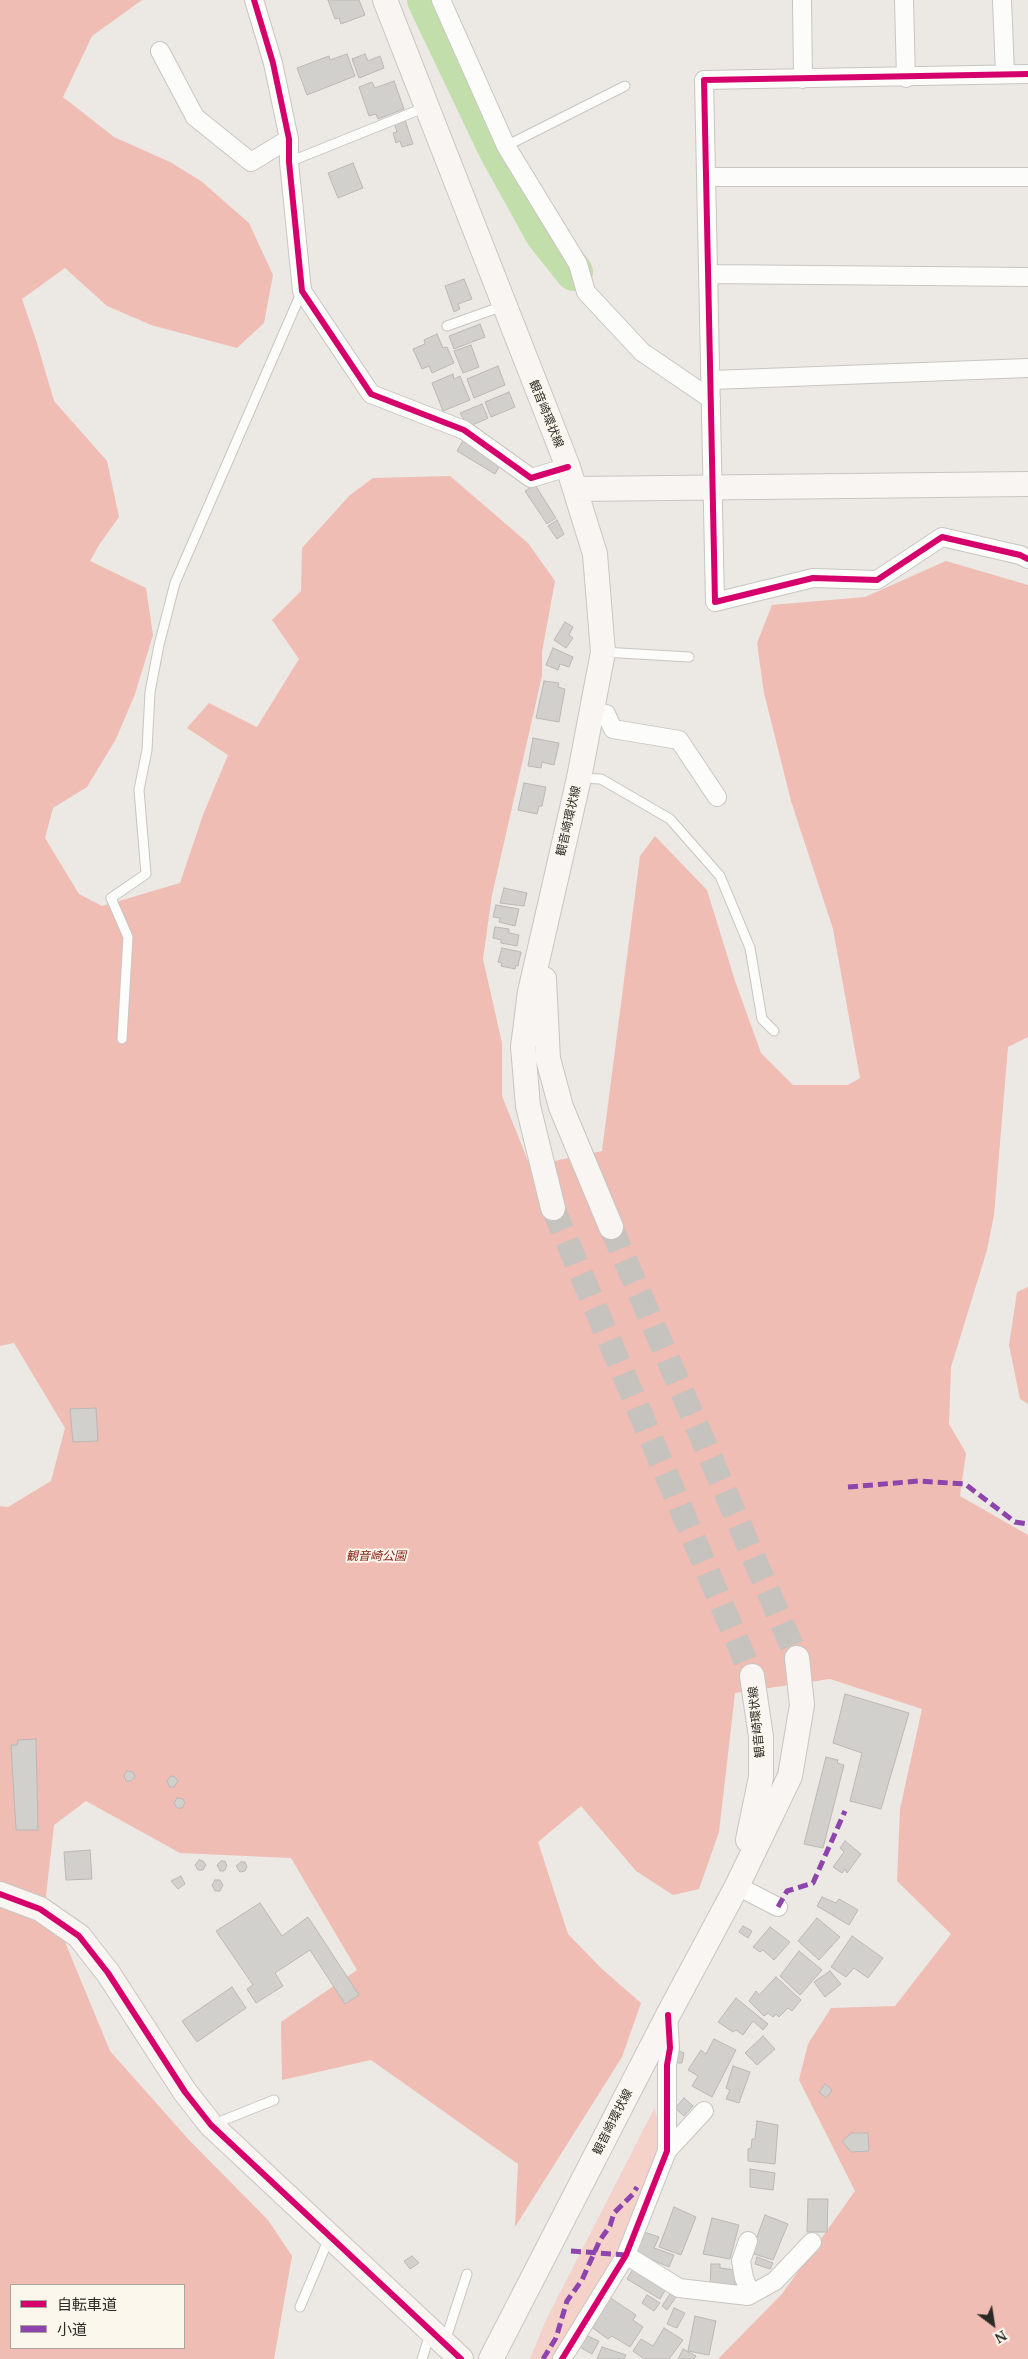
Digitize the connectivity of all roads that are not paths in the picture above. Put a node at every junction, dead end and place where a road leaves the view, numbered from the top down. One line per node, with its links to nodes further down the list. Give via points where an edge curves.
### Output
1 (254, 0): 14 (street, via 273,63)
2 (386, 0): 13 (main road, 観音崎環状線)
3 (441, 0): 15 (street)
4 (802, 0): 11 (street)
5 (904, 0): 10 (street)
6 (1002, 0): 8 (street)
7 (160, 51): 14 (street, via 195,117 251,162)
8 (1005, 74): 9 (street); 10 (street)
9 (1028, 74)
10 (906, 78): 11 (street)
11 (803, 79): 17 (street, via 704,80)
12 (625, 86): 15 (lane)
13 (426, 106): 16 (lane); 22 (main road, 観音崎環状線)
14 (289, 139): 16 (street)
15 (506, 146): 26 (street, via 578,264 586,292 642,352)
16 (289, 162): 21 (street)
17 (706, 177): 18 (street); 19 (street)
18 (1028, 178)
19 (709, 274): 20 (street); 25 (street)
20 (1028, 278)
21 (302, 291): 27 (street, via 371,394 464,430 531,478); 39 (lane, via 175,583 159,645 139,790 146,874 110,898 128,938)
22 (503, 306): 23 (lane); 27 (main road, 観音崎環状線)
23 (447, 326)
24 (1028, 368): 25 (street)
25 (712, 380): 26 (street)
26 (711, 399): 29 (street)
27 (568, 467): 30 (main road, 観音崎環状線)
28 (1028, 484): 29 (main road)
29 (713, 487): 30 (main road); 31 (street, via 715,602 813,578 877,580 942,537)
30 (576, 489): 32 (main road, 観音崎環状線, via 596,554)
31 (1028, 559)
32 (603, 652): 33 (lane); 34 (main road, 観音崎環状線)
33 (689, 657)
34 (591, 712): 35 (main road, 観音崎環状線); 36 (street, via 606,714 613,729 679,740)
35 (579, 778): 37 (main road, 観音崎環状線); 38 (lane, via 601,779 670,818 720,876 750,948 762,1019)
36 (717, 796)
37 (544, 932): 40 (main road, 観音崎環状線, via 530,992 523,1047 528,1106); 41 (main road, 観音崎環状線, via 543,995 548,1059 562,1107)
38 (774, 1031)
39 (122, 1039)
40 (553, 1208)
41 (611, 1227)
42 (797, 1658): 44 (main road, 観音崎環状線, via 802,1705 790,1776)
43 (752, 1676): 44 (main road, 観音崎環状線, via 761,1737 761,1776 754,1820)
44 (737, 1886): 46 (street); 47 (main road, 観音崎環状線)
45 (0, 1894): 50 (main road, via 40,1909 79,1936 108,1973 185,2092)
46 (778, 1907)
47 (668, 2015): 51 (street); 61 (main road, 観音崎環状線)
48 (274, 2100): 50 (lane)
49 (704, 2110): 51 (street)
50 (211, 2125): 52 (main road)
51 (667, 2151): 55 (street)
52 (330, 2236): 58 (lane); 59 (main road)
53 (748, 2241): 57 (street, via 737,2268)
54 (812, 2242): 57 (street, via 775,2281)
55 (626, 2255): 57 (street, via 679,2288); 62 (street)
56 (467, 2274): 59 (lane)
57 (751, 2294)
58 (300, 2307)
59 (445, 2345): 60 (lane)
60 (422, 2359)
61 (491, 2359)
62 (562, 2359)

